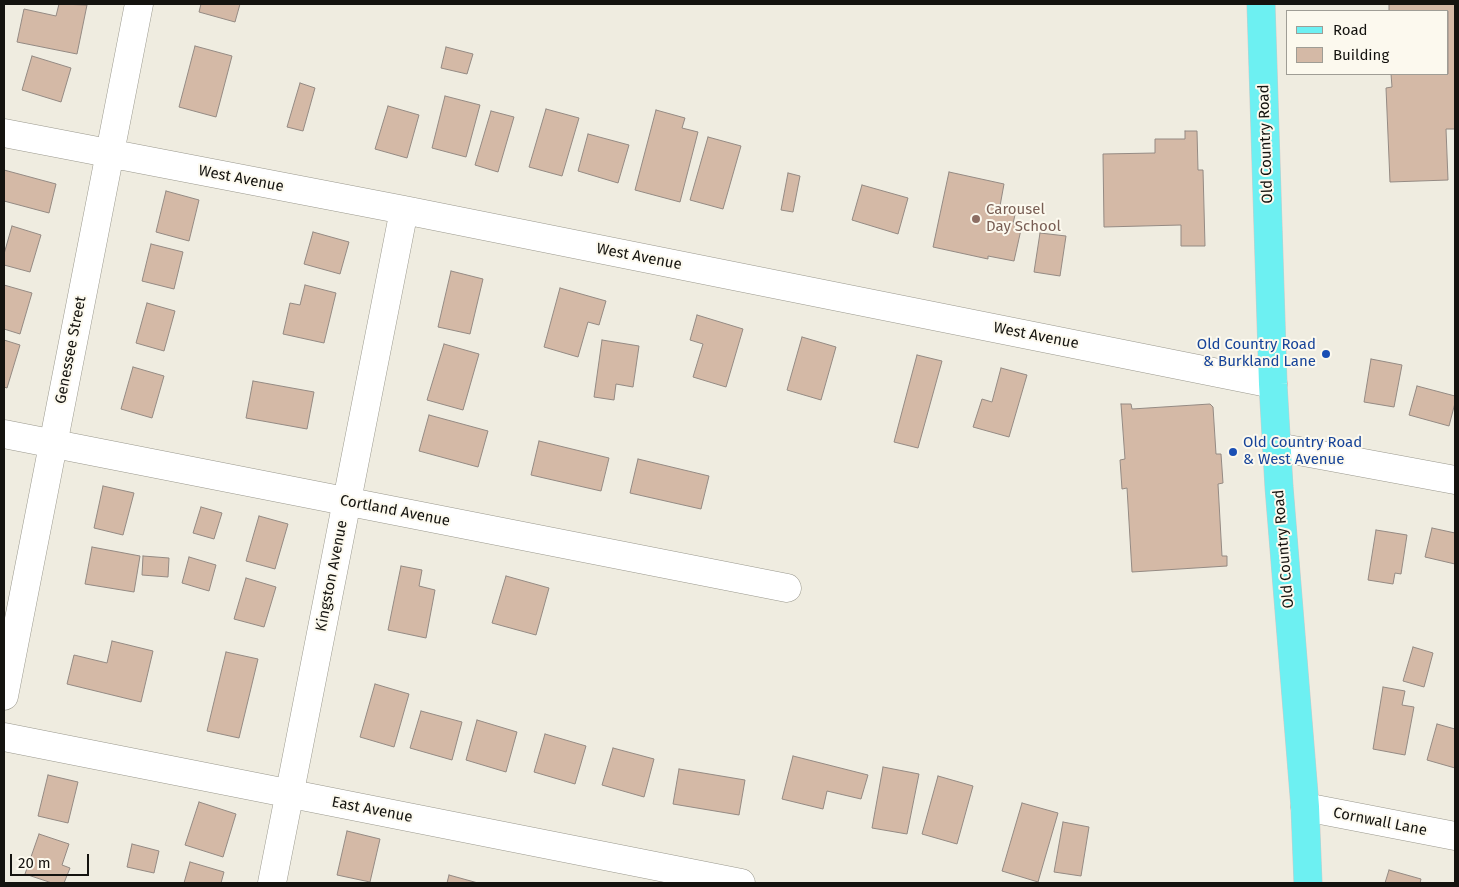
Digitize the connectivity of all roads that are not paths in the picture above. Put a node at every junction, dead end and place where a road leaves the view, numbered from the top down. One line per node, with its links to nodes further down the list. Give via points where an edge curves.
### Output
1 (139, 4): 4 (street, Genessee Street)
2 (1261, 4): 6 (main road, Old Country Road)
3 (4, 133): 4 (street, West Avenue)
4 (110, 154): 5 (street, West Avenue); 8 (street, Genessee Street)
5 (404, 210): 6 (street, West Avenue); 11 (street, Kingston Avenue)
6 (1273, 384): 9 (main road, Old Country Road)
7 (4, 434): 8 (street, Cortland Avenue)
8 (52, 443): 11 (street, Cortland Avenue); 13 (street, Genessee Street)
9 (1277, 447): 10 (street); 16 (main road, Old Country Road)
10 (1455, 480)
11 (347, 502): 12 (street, Cortland Avenue); 15 (street, Kingston Avenue)
12 (788, 588)
13 (4, 696)
14 (4, 737): 15 (street, East Avenue)
15 (289, 794): 18 (street, Kingston Avenue); 19 (street, East Avenue)
16 (1305, 807): 17 (street, Cornwall Lane); 20 (main road, Old Country Road)
17 (1455, 836)
18 (272, 883)
19 (741, 883)
20 (1308, 883)

